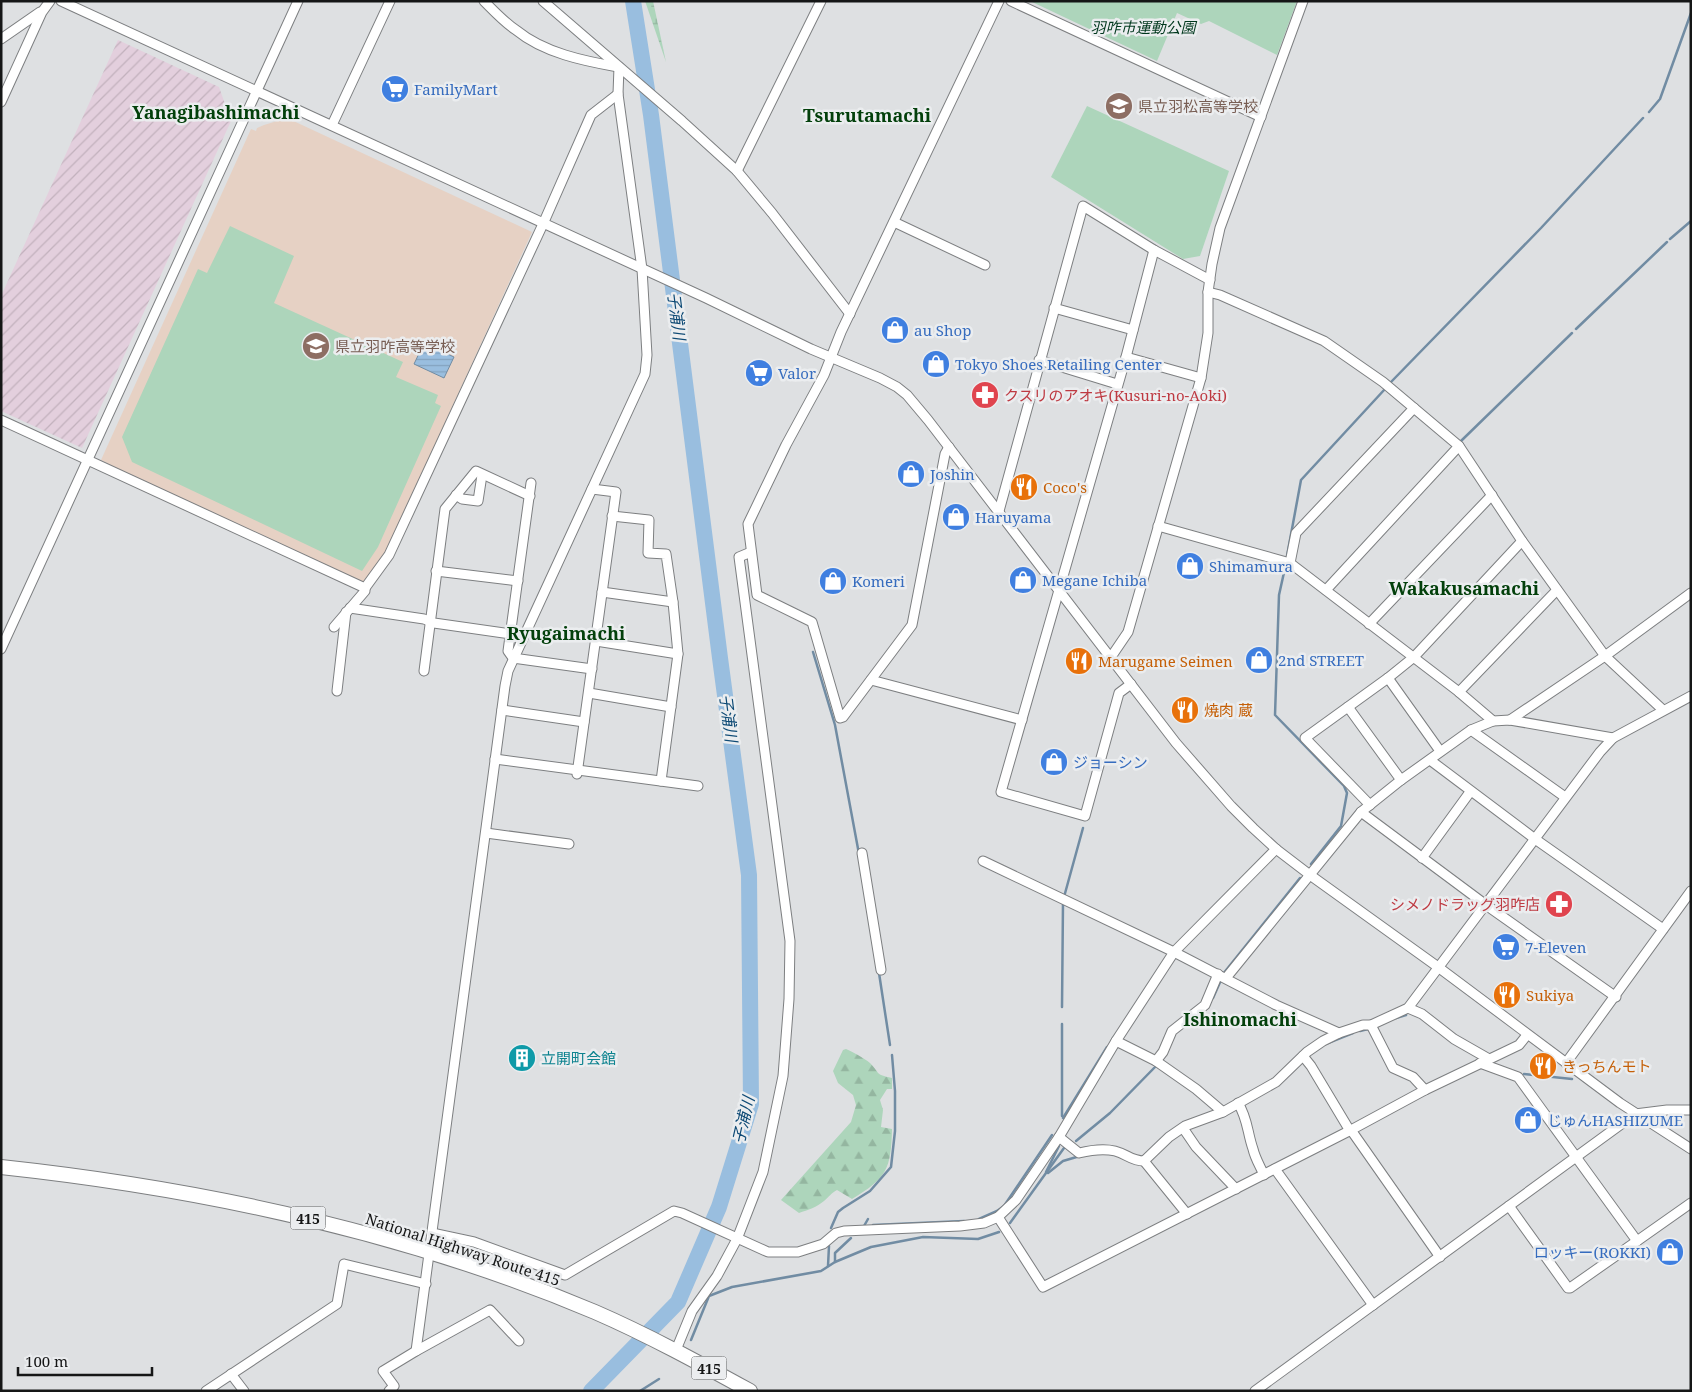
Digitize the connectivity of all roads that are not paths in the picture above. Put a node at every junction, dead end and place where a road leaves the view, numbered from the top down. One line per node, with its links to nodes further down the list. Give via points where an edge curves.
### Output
1 (50, 1): 11 (street)
2 (61, 1): 14 (street)
3 (298, 1): 14 (street)
4 (390, 1): 18 (street)
5 (484, 1): 13 (street, via 516,31 532,41 571,58)
6 (543, 1): 13 (street)
7 (821, 1): 19 (street)
8 (999, 1): 20 (street)
9 (1011, 1): 17 (street)
10 (1304, 1): 17 (street)
11 (42, 12): 12 (street); 16 (street)
12 (1, 39)
13 (619, 67): 15 (street); 19 (street)
14 (257, 92): 18 (street); 39 (street)
15 (618, 94): 21 (street, via 591,115); 24 (street)
16 (1, 102)
17 (1260, 117): 25 (street, via 1220,228)
18 (332, 125): 21 (street)
19 (737, 171): 28 (street)
20 (894, 222): 23 (street); 28 (street)
21 (543, 224): 24 (street); 54 (street, via 389,555)
22 (1154, 250): 25 (street); 27 (street, via 1083,206); 29 (street)
23 (984, 265)
24 (646, 271): 30 (street); 42 (street, via 645,374)
25 (1210, 280): 26 (street)
26 (1208, 292): 33 (street, via 1208,333); 35 (street, via 1324,341)
27 (1054, 308): 29 (street); 32 (street)
28 (850, 314): 30 (street)
29 (1133, 330): 31 (street)
30 (830, 357): 38 (street, via 897,387); 50 (street, via 824,375 751,514 748,524)
31 (1126, 357): 33 (street); 34 (street)
32 (1039, 360): 34 (street); 46 (street)
33 (1201, 378): 48 (street)
34 (1117, 384): 57 (street)
35 (1414, 408): 37 (street); 51 (street, via 1296,533)
36 (1, 420): 39 (street)
37 (1459, 446): 44 (street); 55 (street)
38 (949, 447): 46 (street); 76 (street, via 912,625)
39 (89, 460): 54 (street); 67 (street)
40 (482, 475): 43 (street, via 476,471); 43 (street, via 478,501); 45 (street)
41 (531, 484): 45 (street)
42 (592, 489): 47 (street, via 616,492); 71 (street)
43 (456, 495): 52 (street, via 445,509)
44 (1492, 495): 49 (street); 63 (street)
45 (530, 496): 53 (street)
46 (998, 511): 57 (street)
47 (612, 516): 58 (street); 60 (street, via 649,520 648,553 666,554)
48 (1158, 526): 51 (street); 70 (street, via 1128,632)
49 (1522, 540): 56 (street); 72 (street)
50 (751, 552): 76 (street, via 757,595 812,622 840,718); 148 (street, via 739,557 790,941 789,999 783,1076 763,1172)
51 (1290, 563): 55 (street)
52 (436, 570): 53 (street); 62 (street)
53 (518, 581): 65 (street)
54 (365, 588): 61 (street)
55 (1326, 590): 63 (street)
56 (1557, 590): 69 (street); 79 (street)
57 (1059, 591): 70 (street); 86 (street)
58 (602, 592): 60 (street); 66 (street)
59 (1691, 593): 69 (street)
60 (673, 602): 68 (street)
61 (348, 610): 62 (street); 64 (street); 78 (street)
62 (429, 621): 65 (street); 74 (street)
63 (1369, 624): 72 (street)
64 (334, 627)
65 (510, 634): 71 (street, via 508,651)
66 (596, 641): 68 (street); 73 (street)
67 (1, 649)
68 (678, 654): 82 (street)
69 (1604, 656): 85 (street); 87 (street)
70 (1111, 657): 77 (street)
71 (513, 658): 73 (street); 84 (street)
72 (1414, 658): 75 (street); 79 (street)
73 (592, 669): 80 (street)
74 (424, 671)
75 (1388, 678): 83 (street); 92 (street)
76 (871, 680): 86 (street)
77 (1131, 684): 86 (street, via 1118,693 1085,816 1001,792); 106 (street, via 1176,743 1231,806)
78 (337, 691)
79 (1458, 692): 88 (street)
80 (589, 693): 82 (street); 89 (street)
81 (1691, 696): 85 (street)
82 (671, 706): 97 (street)
83 (1348, 706): 96 (street); 101 (street, via 1305,738)
84 (502, 710): 89 (street); 93 (street)
85 (1663, 710): 91 (street)
86 (1022, 720)
87 (1510, 720): 88 (street); 91 (street)
88 (1493, 721): 90 (street)
89 (584, 722): 95 (street)
90 (1471, 730): 92 (street); 100 (street)
91 (1613, 738): 100 (street)
92 (1440, 751): 94 (street)
93 (496, 759): 95 (street); 103 (street)
94 (1430, 760): 96 (street); 99 (street)
95 (578, 772): 97 (street)
96 (1400, 780): 101 (street)
97 (660, 781): 98 (street)
98 (698, 786)
99 (1470, 792): 104 (street); 108 (street)
100 (1565, 797): 104 (street)
101 (1370, 805): 102 (street)
102 (1361, 812): 108 (street); 110 (street)
103 (486, 833): 105 (street); 147 (street)
104 (1535, 838): 112 (street); 113 (street)
105 (569, 844)
106 (1276, 849): 110 (street); 114 (street)
107 (862, 852): 116 (street)
108 (1422, 858): 112 (street)
109 (983, 861): 114 (street)
110 (1310, 875): 115 (street); 117 (street)
111 (1691, 891): 113 (street)
112 (1486, 905): 115 (street); 118 (street)
113 (1663, 929): 118 (street)
114 (1174, 952): 117 (street); 123 (street)
115 (1438, 967): 119 (street); 122 (street)
116 (881, 970)
117 (1222, 976): 121 (street); 126 (street, via 1204,1005 1172,1031)
118 (1616, 997): 127 (street)
119 (1408, 1008): 120 (street); 125 (street, via 1422,1014)
120 (1371, 1025): 121 (street); 128 (street, via 1393,1068 1412,1077)
121 (1339, 1033): 124 (street)
122 (1527, 1035): 125 (street, via 1519,1045); 127 (street)
123 (1116, 1041): 126 (street); 135 (street)
124 (1303, 1056): 129 (street, via 1276,1082); 134 (street)
125 (1484, 1061): 128 (street); 137 (street, via 1518,1077)
126 (1156, 1062): 131 (street)
127 (1566, 1063): 132 (street)
128 (1425, 1090): 134 (street)
129 (1238, 1103): 131 (street); 141 (street, via 1244,1112 1253,1149)
130 (1691, 1110): 132 (street)
131 (1223, 1112): 133 (street)
132 (1635, 1114): 136 (street); 137 (street)
133 (1183, 1128): 138 (street); 142 (street, via 1202,1154)
134 (1350, 1130): 140 (street); 151 (street)
135 (1059, 1137): 138 (street, via 1079,1153 1097,1149 1115,1151 1134,1161); 146 (street, via 1016,1200)
136 (1691, 1149)
137 (1577, 1157): 144 (street); 149 (street)
138 (1144, 1160): 145 (street)
139 (1, 1167): 150 (highway, National Highway Route 415 / 415, via 230,1201 300,1216)
140 (1275, 1169): 141 (street); 153 (street)
141 (1264, 1175): 142 (street)
142 (1236, 1189): 145 (street)
143 (1691, 1203): 149 (street)
144 (1509, 1206): 149 (street, via 1568,1288); 151 (street)
145 (1187, 1214): 146 (street, via 1043,1288)
146 (998, 1217): 148 (street, via 984,1223 960,1226 844,1231 836,1233 823,1244 798,1252 768,1252)
147 (432, 1233): 148 (street, via 474,1242 565,1275 674,1211); 150 (street)
148 (735, 1238): 155 (street, via 716,1276)
149 (1637, 1241)
150 (430, 1252): 152 (street); 155 (highway, National Highway Route 415 / 415, via 514,1280)
151 (1440, 1257): 153 (street)
152 (426, 1284): 156 (street); 157 (street, via 344,1264 337,1304)
153 (1373, 1305): 162 (street)
154 (519, 1341): 156 (street, via 490,1310)
155 (671, 1348): 161 (highway, National Highway Route 415 / 415)
156 (416, 1351): 160 (street, via 383,1372 394,1386)
157 (232, 1374): 158 (street); 159 (street)
158 (206, 1391)
159 (244, 1391)
160 (389, 1391)
161 (750, 1391)
162 (1255, 1391)

